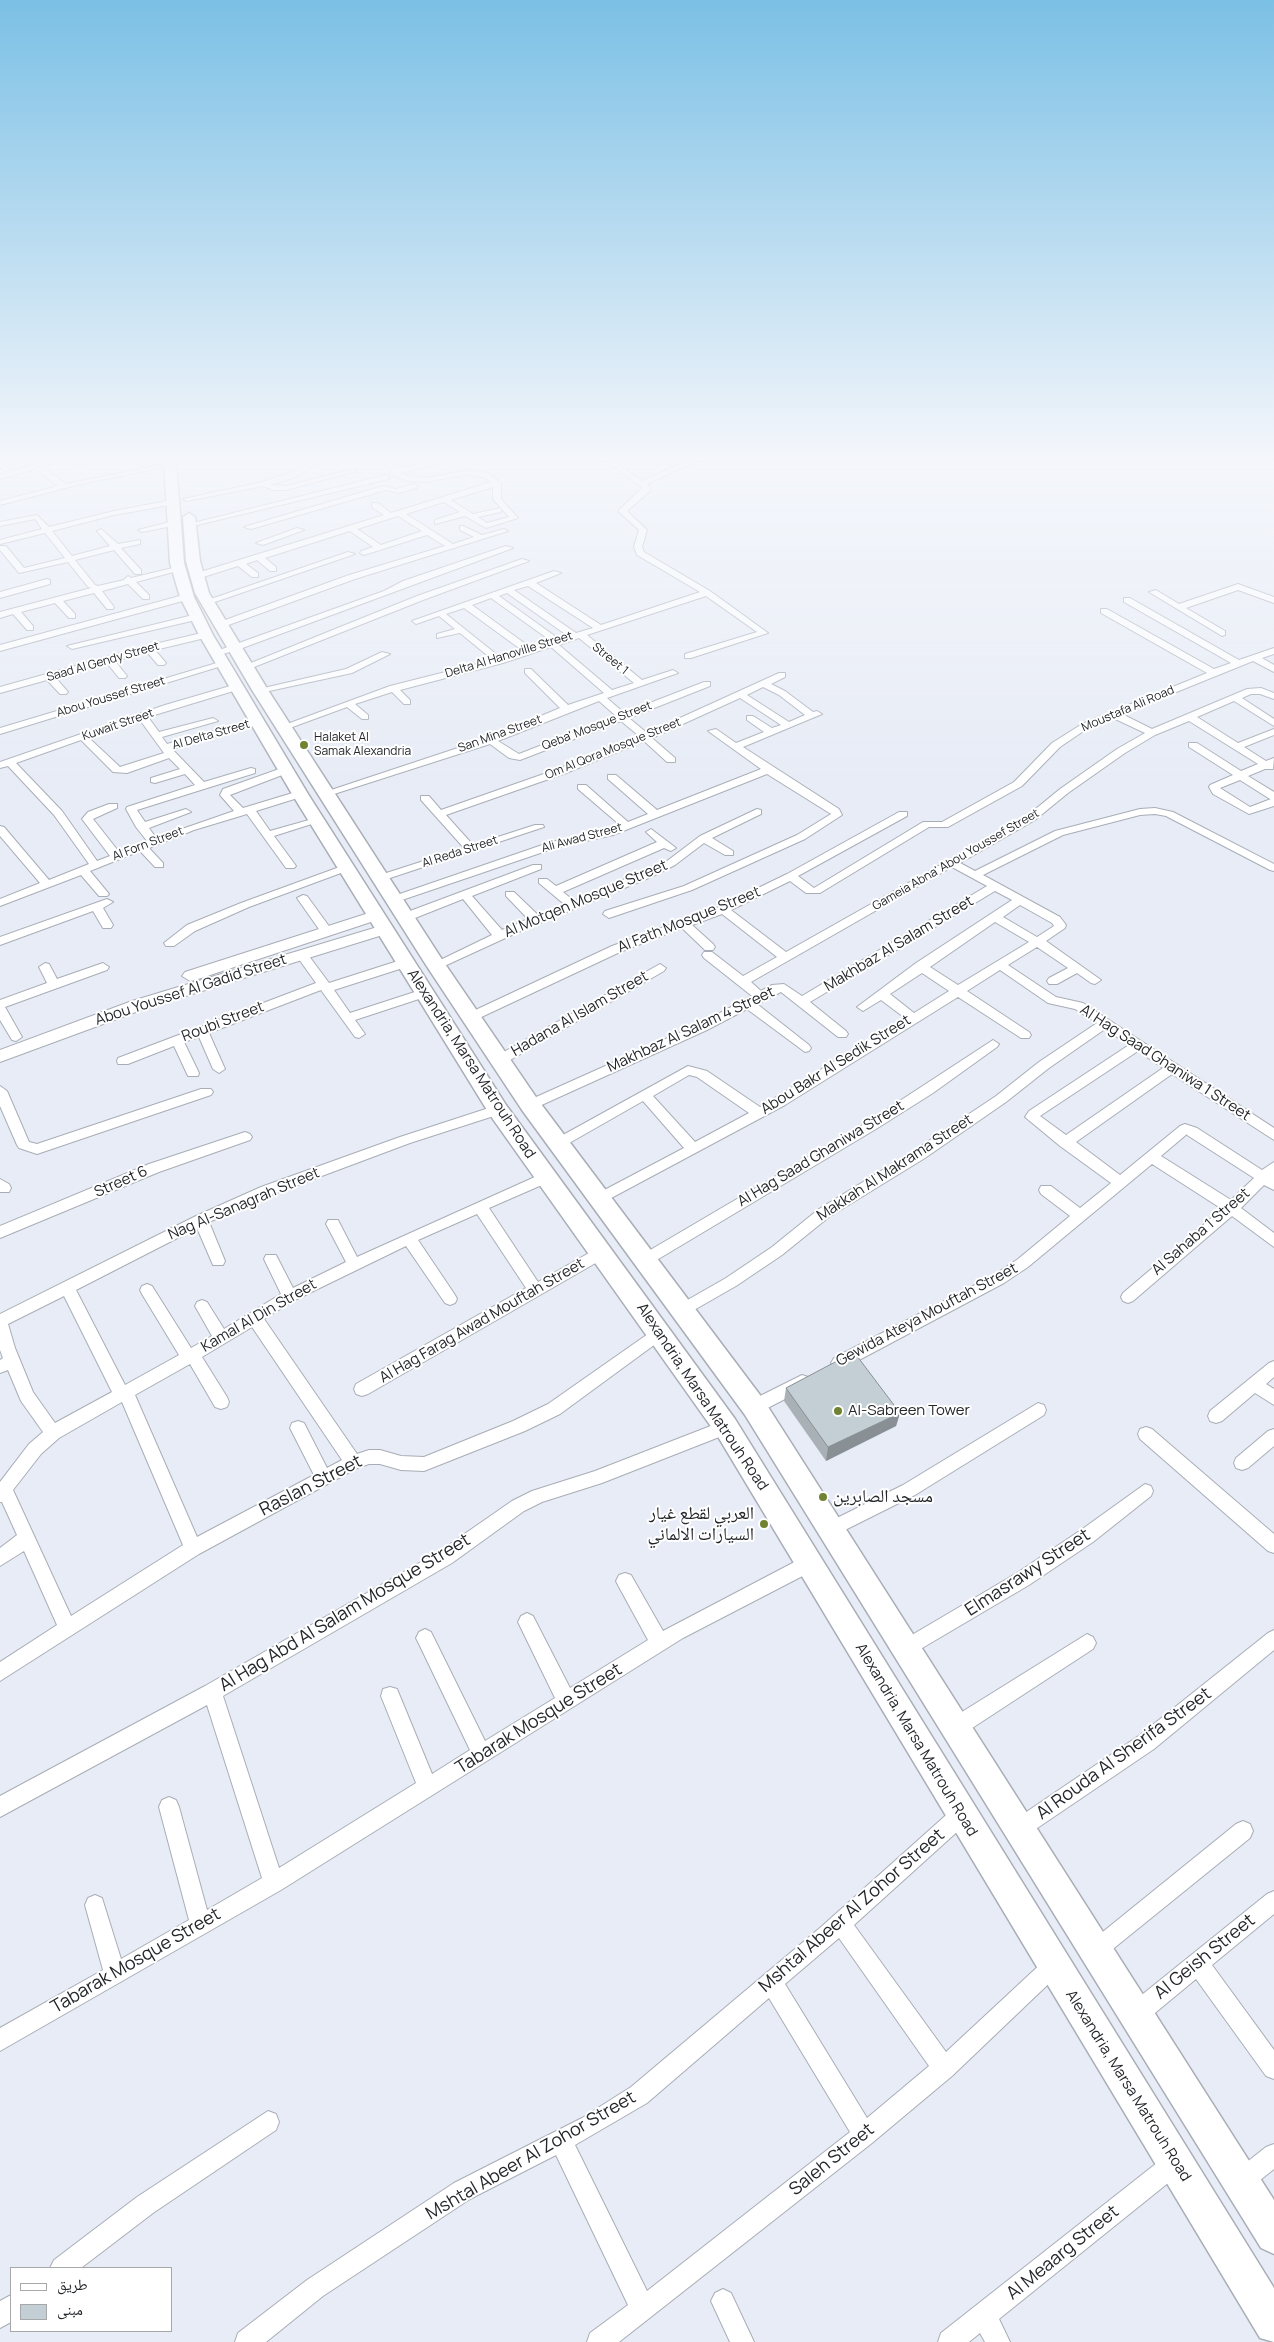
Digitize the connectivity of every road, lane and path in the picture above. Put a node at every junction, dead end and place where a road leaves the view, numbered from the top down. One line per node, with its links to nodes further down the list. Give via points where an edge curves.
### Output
1 (80, 570): 17 (street)
2 (197, 570): 38 (main road, Alexandria, Marsa Matrouh Road)
3 (237, 570): 38 (street)
4 (249, 570): 12 (street)
5 (321, 570): 38 (street)
6 (405, 570): 13 (street)
7 (415, 570): 13 (street)
8 (499, 570): 38 (street, via 420,598)
9 (669, 570): 20 (street)
10 (138, 572): 17 (street); 38 (street)
11 (557, 573): 16 (street)
12 (255, 575)
13 (395, 575): 38 (street, via 352,577); 38 (street, via 387,593)
14 (128, 579): 17 (street); 23 (street); 38 (street)
15 (47, 582): 22 (street)
16 (530, 583): 18 (street); 39 (street, Street 1)
17 (93, 586): 24 (street); 28 (street); 30 (street)
18 (508, 590): 21 (street); 42 (street, Street 1)
19 (1154, 592): 29 (street)
20 (707, 593): 39 (street, Delta Al Hanoville Street); 51 (street, via 763,634)
21 (492, 595): 27 (street); 44 (street)
22 (0, 596): 30 (street)
23 (146, 597)
24 (56, 599): 30 (street); 35 (street)
25 (1127, 600): 56 (street)
26 (1274, 600): 29 (street, via 1238,587)
27 (466, 605): 33 (street); 48 (street)
28 (110, 607)
29 (1179, 607): 41 (street)
30 (13, 609): 31 (street); 34 (street); 37 (street)
31 (0, 611)
32 (1104, 611): 60 (street)
33 (440, 613): 36 (street); 40 (street)
34 (0, 615)
35 (72, 616)
36 (416, 620)
37 (30, 628)
38 (213, 628): 45 (street); 46 (street, via 86,623); 47 (street, Saad Al Gendy Street); 50 (street, via 349,671); 78 (street, Kuwait Street); 84 (main road, Alexandria, Marsa Matrouh Road); 87 (main road, Alexandria, Marsa Matrouh Road); 88 (street, Abou Youssef Street)
39 (598, 628): 42 (street, Delta Al Hanoville Street)
40 (462, 630): 43 (street); 54 (street)
41 (1222, 633)
42 (577, 635): 44 (street, Delta Al Hanoville Street); 64 (street, Street 1)
43 (440, 636)
44 (554, 642): 48 (street, Delta Al Hanoville Street); 71 (street)
45 (72, 646)
46 (0, 648)
47 (149, 648): 53 (street, Saad Al Gendy Street); 55 (street)
48 (529, 651): 54 (street, Delta Al Hanoville Street)
49 (1274, 651): 52 (street, Moustafa Ali Road)
50 (385, 654)
51 (688, 656)
52 (1254, 658): 56 (street, Moustafa Ali Road); 57 (street)
53 (109, 660): 61 (street, Saad Al Gendy Street); 62 (street)
54 (500, 661): 67 (street, Delta Al Hanoville Street)
55 (160, 663)
56 (1238, 663): 60 (street, Moustafa Ali Road)
57 (1274, 669)
58 (528, 671): 76 (street)
59 (673, 673): 64 (street, San Mina Street)
60 (1214, 673): 77 (street, Moustafa Ali Road)
61 (50, 676): 68 (street, Saad Al Gendy Street); 69 (street)
62 (122, 676)
63 (782, 676): 66 (street, Om Al Qora Mosque Street)
64 (641, 684): 71 (street, San Mina Street)
65 (706, 684): 79 (street, Qeba' Mosque Street)
66 (764, 684): 70 (street, Om Al Qora Mosque Street); 86 (street, via 815,715)
67 (393, 688): 74 (street); 75 (street, Delta Al Hanoville Street)
68 (0, 690)
69 (63, 692)
70 (740, 695): 86 (street); 95 (street, Om Al Qora Mosque Street)
71 (606, 696): 76 (street, San Mina Street); 79 (street)
72 (1274, 696): 73 (street, Gameia Abna' Abou Youssef Street, via 1255,690)
73 (1235, 698): 80 (street, Gameia Abna' Abou Youssef Street); 85 (street)
74 (408, 702)
75 (349, 704): 81 (street); 87 (street, Delta Al Hanoville Street)
76 (566, 709): 96 (street, San Mina Street)
77 (1113, 714): 92 (street); 149 (street, Moustafa Ali Road, via 1085,726 1056,745 1018,784 1000,795 944,825 927,824 816,891 810,891)
78 (142, 716): 93 (street, Kuwait Street); 94 (street)
79 (622, 716): 95 (street); 96 (street, Qeba' Mosque Street, via 520,757 513,756)
80 (1190, 716): 92 (street, Gameia Abna' Abou Youssef Street); 99 (street)
81 (365, 717)
82 (750, 718): 90 (street)
83 (213, 721): 94 (street)
84 (257, 722): 100 (street, Al Delta Street); 105 (main road, Alexandria, Marsa Matrouh Road)
85 (1274, 723)
86 (788, 726): 90 (street)
87 (284, 727): 113 (main road, Alexandria, Marsa Matrouh Road)
88 (0, 731)
89 (713, 731): 98 (street)
90 (771, 732): 98 (street)
91 (1274, 732): 99 (street)
92 (1152, 733): 140 (street, Gameia Abna' Abou Youssef Street, via 1064,791 1031,818)
93 (83, 736): 100 (street, Al Delta Street, via 117,770 128,769); 102 (street, Kuwait Street)
94 (156, 736): 100 (street)
95 (645, 737): 101 (street); 122 (street, Om Al Qora Mosque Street, via 562,772)
96 (491, 740): 113 (street, San Mina Street)
97 (1194, 745): 107 (street)
98 (735, 747): 106 (street)
99 (1236, 747): 103 (street)
100 (167, 751): 104 (street)
101 (670, 760)
102 (5, 763): 141 (street, via 58,813)
103 (1271, 766): 107 (street)
104 (187, 770): 109 (street); 111 (street)
105 (286, 770): 110 (street); 114 (main road, Alexandria, Marsa Matrouh Road)
106 (768, 770): 124 (street, Ali Awad Street); 164 (street, via 837,815 801,836 688,888)
107 (1239, 775): 115 (street); 117 (street, via 1214,785 1214,789 1249,811)
108 (612, 777): 124 (street)
109 (155, 780)
110 (259, 780): 111 (street, via 247,768); 119 (street, via 226,793)
111 (202, 786): 128 (street, via 133,808 131,811)
112 (582, 787): 127 (street)
113 (327, 792): 125 (main road, Alexandria, Marsa Matrouh Road)
114 (300, 794): 119 (street, Al Forn Street); 126 (main road, Alexandria, Marsa Matrouh Road)
115 (1274, 797)
116 (426, 798): 122 (street)
117 (1274, 802)
118 (113, 806): 139 (street, via 88,818)
119 (244, 811): 132 (street); 135 (street, Al Forn Street)
120 (186, 812): 128 (street)
121 (757, 812): 133 (street, Al Motqen Mosque Street)
122 (439, 814): 136 (street)
123 (903, 814): 149 (street, Al Fath Mosque Street)
124 (656, 815): 127 (street, Ali Awad Street)
125 (345, 820): 126 (main road); 150 (main road, Alexandria, Marsa Matrouh Road)
126 (318, 824): 132 (street); 145 (main road, Alexandria, Marsa Matrouh Road)
127 (627, 826): 162 (street, Ali Awad Street, via 610,833 555,844)
128 (141, 827): 135 (street)
129 (539, 827): 136 (street, Al Reda Street)
130 (1, 831): 152 (street)
131 (652, 832): 134 (street)
132 (267, 835): 143 (street)
133 (704, 838): 137 (street); 138 (street, Al Motqen Mosque Street)
134 (665, 843): 138 (street); 154 (street)
135 (148, 844): 139 (street, Al Forn Street); 142 (street)
136 (471, 849): 150 (street, Al Reda Street)
137 (729, 853)
138 (681, 856): 161 (street, Al Motqen Mosque Street, via 647,875)
139 (117, 857): 141 (street, Al Forn Street)
140 (953, 863): 148 (street); 176 (street, Gameia Abna' Abou Youssef Street)
141 (94, 865): 147 (street, Al Forn Street)
142 (159, 865)
143 (290, 866)
144 (538, 867): 156 (street)
145 (345, 868): 167 (main road, Alexandria, Marsa Matrouh Road); 174 (street, via 191,928)
146 (1274, 868): 148 (street, via 1169,814 1155,811 1059,833)
147 (83, 870): 152 (street, Al Forn Street); 158 (street)
148 (975, 875): 153 (street)
149 (792, 876): 163 (street, Al Fath Mosque Street)
150 (381, 878): 162 (main road, Alexandria, Marsa Matrouh Road)
151 (543, 881): 154 (street)
152 (47, 884): 160 (street, Al Forn Street)
153 (996, 886): 159 (street); 194 (street, Makhbaz Al Salam Street)
154 (554, 891): 161 (street)
155 (510, 894): 166 (street)
156 (464, 895): 162 (street); 171 (street)
157 (302, 898): 170 (street)
158 (102, 900): 169 (street); 172 (street)
159 (1020, 900): 165 (street); 173 (street, Abou Bakr Al Sedik Street, via 1060,925)
160 (0, 903)
161 (573, 906): 166 (street, Al Motqen Mosque Street)
162 (400, 908): 179 (main road, Alexandria, Marsa Matrouh Road)
163 (723, 909): 168 (street, Al Fath Mosque Street); 176 (street)
164 (609, 914)
165 (994, 917): 173 (street); 180 (street)
166 (536, 920): 171 (street, Al Motqen Mosque Street)
167 (380, 923): 170 (street, Abou Youssef Al Gadid Street); 175 (street, Abou Youssef Al Gadid Street); 177 (main road, Alexandria, Marsa Matrouh Road)
168 (683, 923): 187 (street); 199 (street, Al Fath Mosque Street, via 616,949)
169 (107, 926)
170 (327, 932): 207 (street, Abou Youssef Al Gadid Street, via 162,985)
171 (500, 936): 179 (street, Al Motqen Mosque Street)
172 (0, 940)
173 (1037, 941): 178 (street, Abou Bakr Al Sedik Street); 184 (street)
174 (170, 943)
175 (302, 955): 189 (street); 213 (street, Abou Youssef Al Gadid Street, via 123,1011)
176 (786, 958): 187 (street, Gameia Abna' Abou Youssef Street)
177 (405, 963): 189 (street, Roubi Street); 191 (main road, Alexandria, Marsa Matrouh Road)
178 (999, 964): 190 (street, Abou Bakr Al Sedik Street); 202 (street, Al Hag Saad Ghaniwa 1 Street, via 1052,1000 1079,1006)
179 (436, 965): 199 (main road, Alexandria, Marsa Matrouh Road)
180 (920, 966): 190 (street); 192 (street)
181 (102, 967): 188 (street)
182 (44, 968): 188 (street)
183 (660, 968): 214 (street, Hadana Al Islam Street)
184 (1077, 968): 185 (street); 186 (street)
185 (1095, 980)
186 (1053, 981)
187 (742, 982): 193 (street)
188 (54, 984): 196 (street)
189 (326, 986): 201 (street); 203 (street, Roubi Street)
190 (957, 990): 200 (street, Abou Bakr Al Sedik Street); 206 (street)
191 (424, 993): 201 (street); 216 (main road, Alexandria, Marsa Matrouh Road)
192 (881, 994): 197 (street); 200 (street)
193 (760, 996): 194 (street, Makhbaz Al Salam 4 Street, via 780,988); 195 (street, Makhbaz Al Salam 4 Street)
194 (801, 1002): 205 (street, Makhbaz Al Salam 4 Street)
195 (748, 1003): 212 (street); 223 (street, Makhbaz Al Salam 4 Street, via 703,1027)
196 (0, 1004)
197 (863, 1007)
198 (0, 1009): 207 (street)
199 (471, 1017): 214 (main road, Alexandria, Marsa Matrouh Road)
200 (912, 1017): 225 (street, Abou Bakr Al Sedik Street)
201 (348, 1018): 204 (street)
202 (1106, 1023): 211 (street, Al Hag Saad Ghaniwa 1 Street); 258 (street, Makkah Al Makrama Street, via 928,1149 824,1213 777,1251)
203 (202, 1030): 208 (street, Roubi Street); 218 (street)
204 (359, 1034)
205 (842, 1034)
206 (1025, 1035)
207 (16, 1038): 209 (street, Abou Youssef Al Gadid Street)
208 (177, 1040): 215 (street, Roubi Street); 219 (street)
209 (0, 1044)
210 (993, 1044): 248 (street, Al Hag Saad Ghaniwa Street, via 871,1126)
211 (1139, 1044): 217 (street, Al Hag Saad Ghaniwa 1 Street); 229 (street, via 1034,1114 1034,1120)
212 (805, 1048)
213 (0, 1056)
214 (497, 1056): 216 (main road); 223 (main road, Alexandria, Marsa Matrouh Road)
215 (123, 1061)
216 (466, 1061): 224 (main road, Alexandria, Marsa Matrouh Road)
217 (1173, 1067): 226 (street, Al Hag Saad Ghaniwa 1 Street); 229 (street)
218 (219, 1070)
219 (193, 1073)
220 (0, 1091): 221 (street, via 24,1145 37,1149)
221 (206, 1092)
222 (644, 1094): 225 (street, via 682,1072 696,1071); 228 (street); 230 (street)
223 (530, 1105): 228 (main road, Alexandria, Marsa Matrouh Road)
224 (498, 1110): 233 (main road, Alexandria, Marsa Matrouh Road); 241 (street, Nag Al-Sanagrah Street, via 404,1140 266,1191)
225 (759, 1113): 230 (street, Abou Bakr Al Sedik Street)
226 (1274, 1135)
227 (245, 1137): 243 (street, Street 6, via 154,1168)
228 (559, 1143): 237 (main road, Alexandria, Marsa Matrouh Road)
229 (1065, 1143): 235 (street)
230 (694, 1149): 237 (street, Abou Bakr Al Sedik Street)
231 (1153, 1158): 234 (street, Gewida Ateya Mouftah Street, via 1182,1131 1192,1131); 235 (street, Gewida Ateya Mouftah Street); 239 (street)
232 (1274, 1167): 234 (street, Al Sahaba 1 Street)
233 (546, 1177): 238 (street, Kamal Al Din Street); 246 (main road, Alexandria, Marsa Matrouh Road)
234 (1268, 1182): 239 (street, Al Sahaba 1 Street)
235 (1121, 1183): 240 (street, Gewida Ateya Mouftah Street)
236 (1046, 1190): 240 (street)
237 (600, 1199): 248 (main road, Alexandria, Marsa Matrouh Road)
238 (480, 1206): 244 (street, Kamal Al Din Street); 253 (street)
239 (1232, 1208): 245 (street); 255 (street, Al Sahaba 1 Street)
240 (1081, 1216): 271 (street, Gewida Ateya Mouftah Street, via 999,1280)
241 (201, 1220): 249 (street); 251 (street, Nag Al-Sanagrah Street)
242 (333, 1224): 250 (street)
243 (0, 1232)
244 (409, 1238): 250 (street, Kamal Al Din Street); 256 (street)
245 (1274, 1240)
246 (601, 1252): 253 (street, Al Hag Farag Awad Mouftah Street); 261 (main road, Alexandria, Marsa Matrouh Road)
247 (271, 1259): 254 (street)
248 (645, 1260): 258 (main road, Alexandria, Marsa Matrouh Road)
249 (218, 1261)
250 (354, 1264): 254 (street, Kamal Al Din Street)
251 (67, 1287): 260 (street, Nag Al-Sanagrah Street); 268 (street)
252 (147, 1290): 263 (street)
253 (536, 1291): 267 (street, Al Hag Farag Awad Mouftah Street)
254 (290, 1296): 259 (street, Kamal Al Din Street)
255 (1128, 1297)
256 (450, 1299)
257 (202, 1306): 262 (street)
258 (682, 1310): 271 (main road, Alexandria, Marsa Matrouh Road)
259 (254, 1317): 262 (street, Kamal Al Din Street); 279 (street)
260 (0, 1322): 264 (street)
261 (660, 1333): 274 (main road, Alexandria, Marsa Matrouh Road); 279 (street, Raslan Street, via 554,1409 519,1426 424,1464 401,1463 380,1456)
262 (221, 1337): 263 (street, Kamal Al Din Street)
263 (191, 1356): 268 (street, Kamal Al Din Street); 270 (street)
264 (6, 1364): 276 (street)
265 (1274, 1368): 266 (street)
266 (1256, 1384): 269 (street); 273 (street)
267 (362, 1389)
268 (124, 1394): 276 (street, Kamal Al Din Street); 287 (street)
269 (1274, 1398)
270 (221, 1402)
271 (754, 1407): 284 (main road, Alexandria, Marsa Matrouh Road)
272 (1038, 1410): 284 (street, via 908,1490)
273 (1216, 1416)
274 (726, 1427): 289 (main road, Alexandria, Marsa Matrouh Road); 301 (street, Al Hag Abd Al Salam Mosque Street, via 518,1506 446,1557)
275 (298, 1428): 281 (street)
276 (53, 1433): 283 (street, Kamal Al Din Street, via 35,1449)
277 (1146, 1434): 286 (street)
278 (1274, 1436): 280 (street)
279 (353, 1462): 281 (street, Raslan Street)
280 (1242, 1463)
281 (324, 1478): 287 (street, Raslan Street)
282 (1145, 1491): 299 (street, Elmasrawy Street, via 1087,1536 1023,1579)
283 (3, 1492): 285 (street)
284 (831, 1529): 291 (main road, Alexandria, Marsa Matrouh Road)
285 (27, 1538): 288 (street); 294 (street)
286 (1274, 1545)
287 (193, 1548): 294 (street, Raslan Street)
288 (0, 1558)
289 (810, 1564): 293 (main road, Alexandria, Marsa Matrouh Road); 297 (street, Tabarak Mosque Street)
290 (625, 1581): 297 (street)
291 (879, 1605): 293 (main road); 299 (main road, Alexandria, Marsa Matrouh Road)
292 (527, 1622): 303 (street)
293 (845, 1622): 309 (main road, Alexandria, Marsa Matrouh Road)
294 (67, 1628): 300 (street, Raslan Street)
295 (425, 1638): 305 (street)
296 (1274, 1639): 310 (street, Al Rouda Al Sherifa Street, via 1147,1742)
297 (660, 1643): 303 (street, Tabarak Mosque Street)
298 (1087, 1643): 304 (street)
299 (906, 1648): 304 (main road, Alexandria, Marsa Matrouh Road)
300 (0, 1672)
301 (212, 1692): 307 (street, Al Hag Abd Al Salam Mosque Street); 312 (street)
302 (390, 1696): 306 (street)
303 (567, 1702): 305 (street, Tabarak Mosque Street)
304 (956, 1727): 310 (main road, Alexandria, Marsa Matrouh Road)
305 (482, 1755): 306 (street, Tabarak Mosque Street)
306 (428, 1788): 312 (street, Tabarak Mosque Street)
307 (0, 1807)
308 (169, 1807): 316 (street)
309 (961, 1815): 315 (street, Mshtal Abeer Al Zohor Street); 319 (main road, Alexandria, Marsa Matrouh Road)
310 (1020, 1828): 317 (main road, Alexandria, Marsa Matrouh Road)
311 (1243, 1831): 317 (street)
312 (274, 1883): 316 (street, Tabarak Mosque Street)
313 (1274, 1901): 318 (street, Al Geish Street)
314 (95, 1905): 320 (street)
315 (840, 1923): 321 (street, Mshtal Abeer Al Zohor Street); 324 (street)
316 (200, 1924): 320 (street, Tabarak Mosque Street)
317 (1096, 1950): 322 (main road, Alexandria, Marsa Matrouh Road)
318 (1197, 1964): 322 (street, Al Geish Street); 325 (street)
319 (1054, 1966): 324 (street, Saleh Street); 330 (main road, Alexandria, Marsa Matrouh Road)
320 (114, 1973): 323 (street, Tabarak Mosque Street)
321 (772, 1982): 327 (street); 328 (street, Mshtal Abeer Al Zohor Street, via 639,2095 615,2112)
322 (1136, 2014): 331 (main road, Alexandria, Marsa Matrouh Road)
323 (0, 2040)
324 (944, 2068): 327 (street, Saleh Street)
325 (1274, 2068)
326 (268, 2122): 333 (street, via 145,2205)
327 (864, 2135): 336 (street, Saleh Street)
328 (561, 2140): 336 (street); 340 (street, Mshtal Abeer Al Zohor Street, via 462,2191 316,2288)
329 (1274, 2155): 331 (street)
330 (1175, 2162): 338 (street, Al Meaarg Street); 339 (main road, Alexandria, Marsa Matrouh Road)
331 (1241, 2182): 332 (main road, Alexandria, Marsa Matrouh Road)
332 (1274, 2235)
333 (63, 2267)
334 (723, 2301): 342 (street)
335 (10, 2308): 337 (street)
336 (643, 2309): 341 (street, Saleh Street)
337 (0, 2316)
338 (984, 2316): 343 (street, Al Meaarg Street); 344 (street)
339 (1274, 2324)
340 (247, 2342)
341 (599, 2342)
342 (742, 2342)
343 (950, 2342)
344 (998, 2342)

